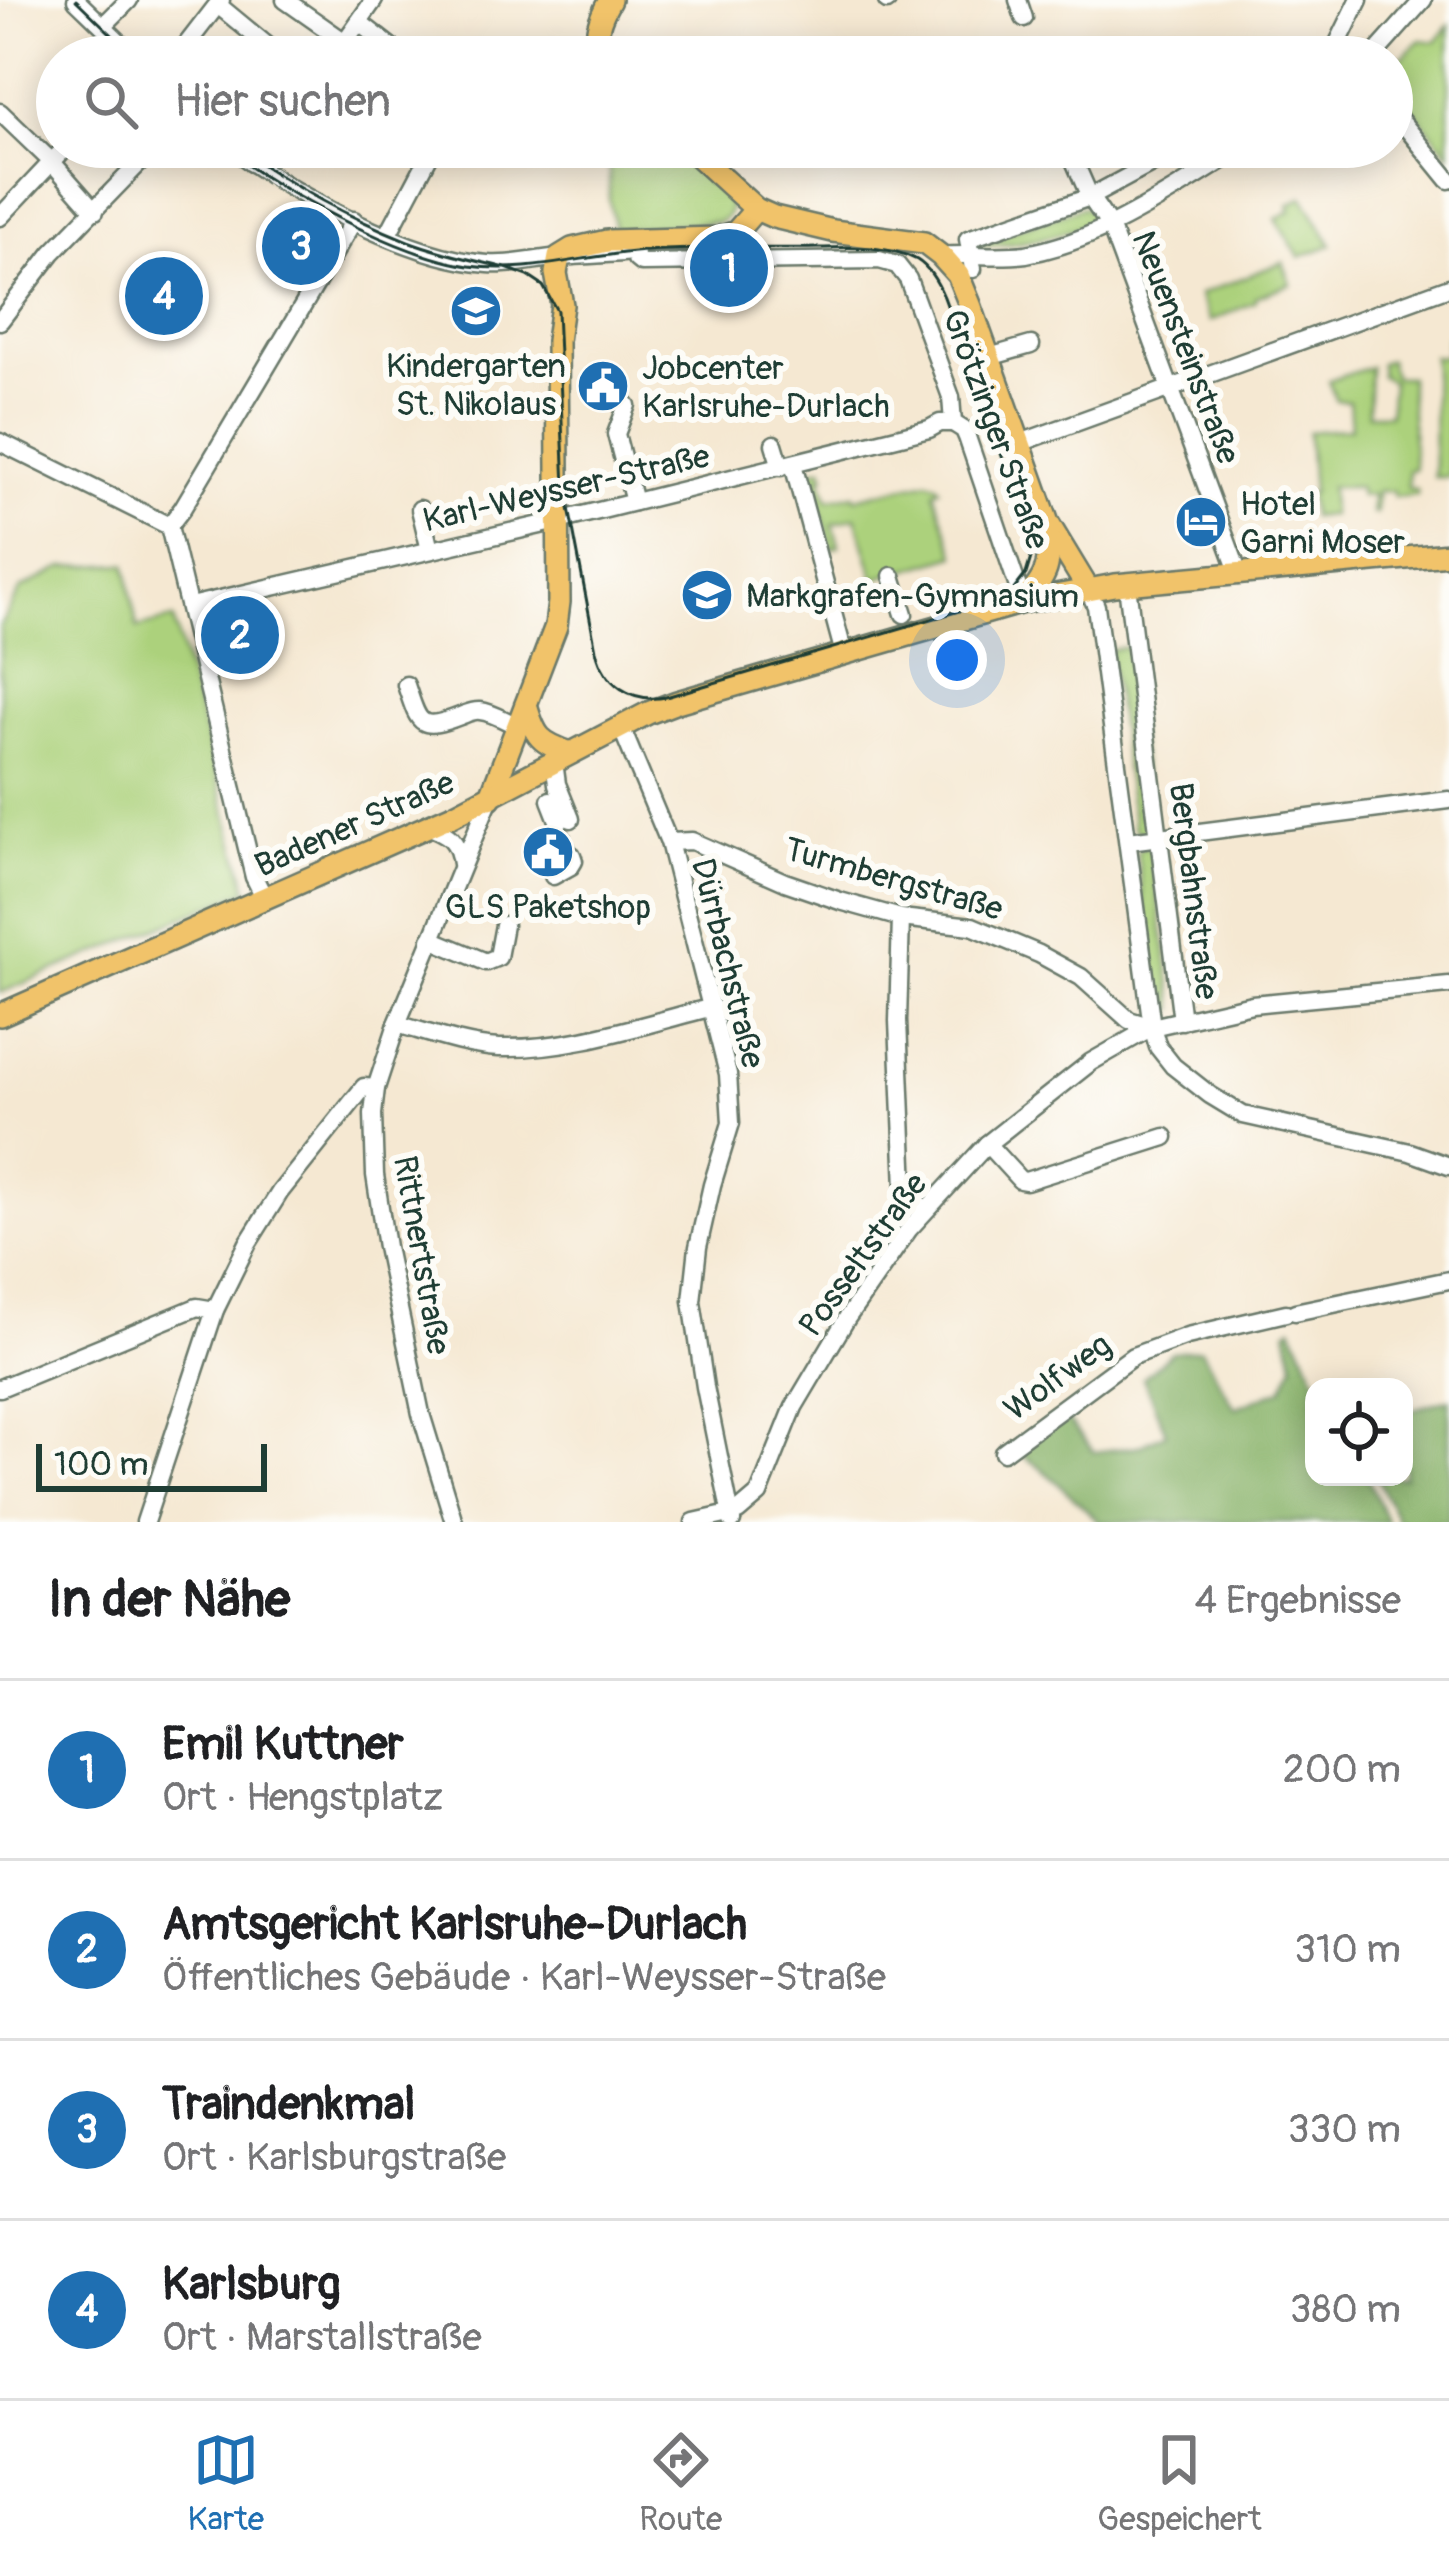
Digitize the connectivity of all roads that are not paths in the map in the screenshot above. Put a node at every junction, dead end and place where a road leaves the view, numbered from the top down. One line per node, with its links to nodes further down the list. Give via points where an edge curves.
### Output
1 (76, 0): 10 (street)
2 (129, 0): 10 (street)
3 (285, 0): 14 (street)
4 (374, 0): 9 (street)
5 (610, 0): 17 (main road)
6 (1359, 0): 18 (street)
7 (1423, 0): 19 (street)
8 (220, 3): 12 (street); 13 (street)
9 (359, 22): 15 (street); 16 (street)
10 (104, 25): 11 (street)
11 (115, 36)
12 (194, 36)
13 (257, 36)
14 (325, 36)
15 (350, 36)
16 (377, 36)
17 (596, 36)
18 (1342, 36)
19 (1391, 36)
20 (0, 112): 22 (street)
21 (1413, 136): 32 (street)
22 (36, 147)
23 (45, 168): 36 (street)
24 (57, 168): 35 (street)
25 (135, 168): 35 (street)
26 (260, 168): 37 (street)
27 (423, 168): 39 (street)
28 (711, 168): 34 (main road)
29 (1077, 168): 33 (street, Neuensteinstraße)
30 (1144, 168): 33 (street)
31 (1209, 168): 38 (street)
32 (1449, 180)
33 (1090, 197): 38 (street, Neuensteinstraße); 42 (street, via 968,239)
34 (756, 208): 40 (main road, via 736,232 718,238); 42 (main road, via 832,231 923,243)
35 (95, 211): 44 (street)
36 (0, 217)
37 (354, 220): 39 (street); 58 (street)
38 (1110, 226): 42 (street); 47 (street, Neuensteinstraße)
39 (387, 236): 41 (street, via 473,262)
40 (635, 246): 41 (main road, via 572,249); 49 (street, Grötzinger Straße, via 636,259 652,264 897,266 951,397)
41 (559, 257): 56 (main road, Badener Straße)
42 (966, 266): 46 (main road, Grötzinger Straße)
43 (1449, 287): 47 (street)
44 (0, 321)
45 (1031, 345): 46 (street)
46 (988, 357): 51 (main road, Grötzinger Straße)
47 (1172, 387): 51 (street); 61 (street, Neuensteinstraße)
48 (627, 405): 54 (street, via 616,434)
49 (953, 423): 53 (street, Karl-Weysser-Straße); 65 (street, Grötzinger Straße, via 967,436)
50 (0, 442): 58 (street)
51 (1020, 443): 57 (main road, Grötzinger Straße)
52 (775, 444): 53 (street)
53 (787, 465): 54 (street, Karl-Weysser-Straße); 70 (street)
54 (634, 502): 56 (street, Karl-Weysser-Straße)
55 (420, 509): 59 (street)
56 (558, 521): 59 (street, Karl-Weysser-Straße); 72 (main road, Badener Straße, via 556,626)
57 (1048, 523): 64 (main road, Grötzinger Straße); 65 (main road, via 1046,574)
58 (169, 526): 66 (street)
59 (430, 550): 66 (street, Karl-Weysser-Straße)
60 (1449, 554): 61 (main road)
61 (1239, 574): 63 (main road)
62 (892, 576): 68 (street)
63 (1127, 585): 64 (main road); 78 (street, Bergbahnstraße)
64 (1088, 589): 65 (main road); 79 (street, Bergbahnstraße)
65 (1023, 602): 69 (main road)
66 (190, 606): 84 (street)
67 (978, 607): 69 (street)
68 (904, 614)
69 (957, 620): 70 (main road)
70 (844, 653): 73 (main road, via 677,702)
71 (406, 686): 72 (street, via 424,724 480,711)
72 (522, 715): 74 (main road); 75 (main road, Badener Straße)
73 (621, 727): 74 (main road); 80 (street)
74 (557, 760): 74 (street, via 556,784 565,821 548,795); 75 (main road)
75 (490, 798): 77 (main road, Badener Straße); 82 (street, Rittnertstraße)
76 (1449, 800): 78 (street)
77 (427, 826): 82 (street, via 450,835); 84 (main road, Badener Straße)
78 (1159, 836): 79 (street); 91 (street, Bergbahnstraße)
79 (1129, 841): 93 (street, Bergbahnstraße)
80 (669, 842): 85 (street, Turmbergstraße, via 692,841 785,882); 89 (street, Dürrbachstraße)
81 (572, 855): 83 (street, via 572,866)
82 (461, 865): 87 (street, Rittnertstraße)
83 (553, 876)
84 (265, 899): 90 (main road, Badener Straße)
85 (902, 918): 93 (street, Turmbergstraße, via 972,926 1039,954 1081,977 1130,1020); 98 (street, via 905,1188)
86 (504, 925): 87 (street, via 499,957 486,962)
87 (431, 939): 92 (street, Rittnertstraße)
88 (1449, 985): 91 (street, via 1252,1004)
89 (713, 1006): 92 (street, via 553,1044 496,1048); 103 (street, Dürrbachstraße, via 731,1123 692,1301)
90 (0, 1015)
91 (1182, 1021): 93 (street, Bergbahnstraße)
92 (397, 1024): 94 (street, Rittnertstraße)
93 (1152, 1027): 96 (street, Posseltstraße, via 1091,1062); 97 (street, Turmbergstraße, via 1173,1066 1243,1114)
94 (376, 1088): 100 (street, via 364,1087 280,1192); 105 (street, Rittnertstraße, via 382,1225 421,1414)
95 (1165, 1137): 96 (street, via 1026,1180)
96 (987, 1144): 98 (street, Posseltstraße)
97 (1449, 1166)
98 (924, 1210): 103 (street, Posseltstraße, via 794,1407 758,1494)
99 (1449, 1280): 102 (street, Wolfweg, via 1187,1336 1133,1356)
100 (215, 1310): 101 (street, via 197,1307); 104 (street)
101 (0, 1388)
102 (1003, 1452)
103 (731, 1518): 106 (street)
104 (146, 1522)
105 (454, 1522)
106 (694, 1522)

